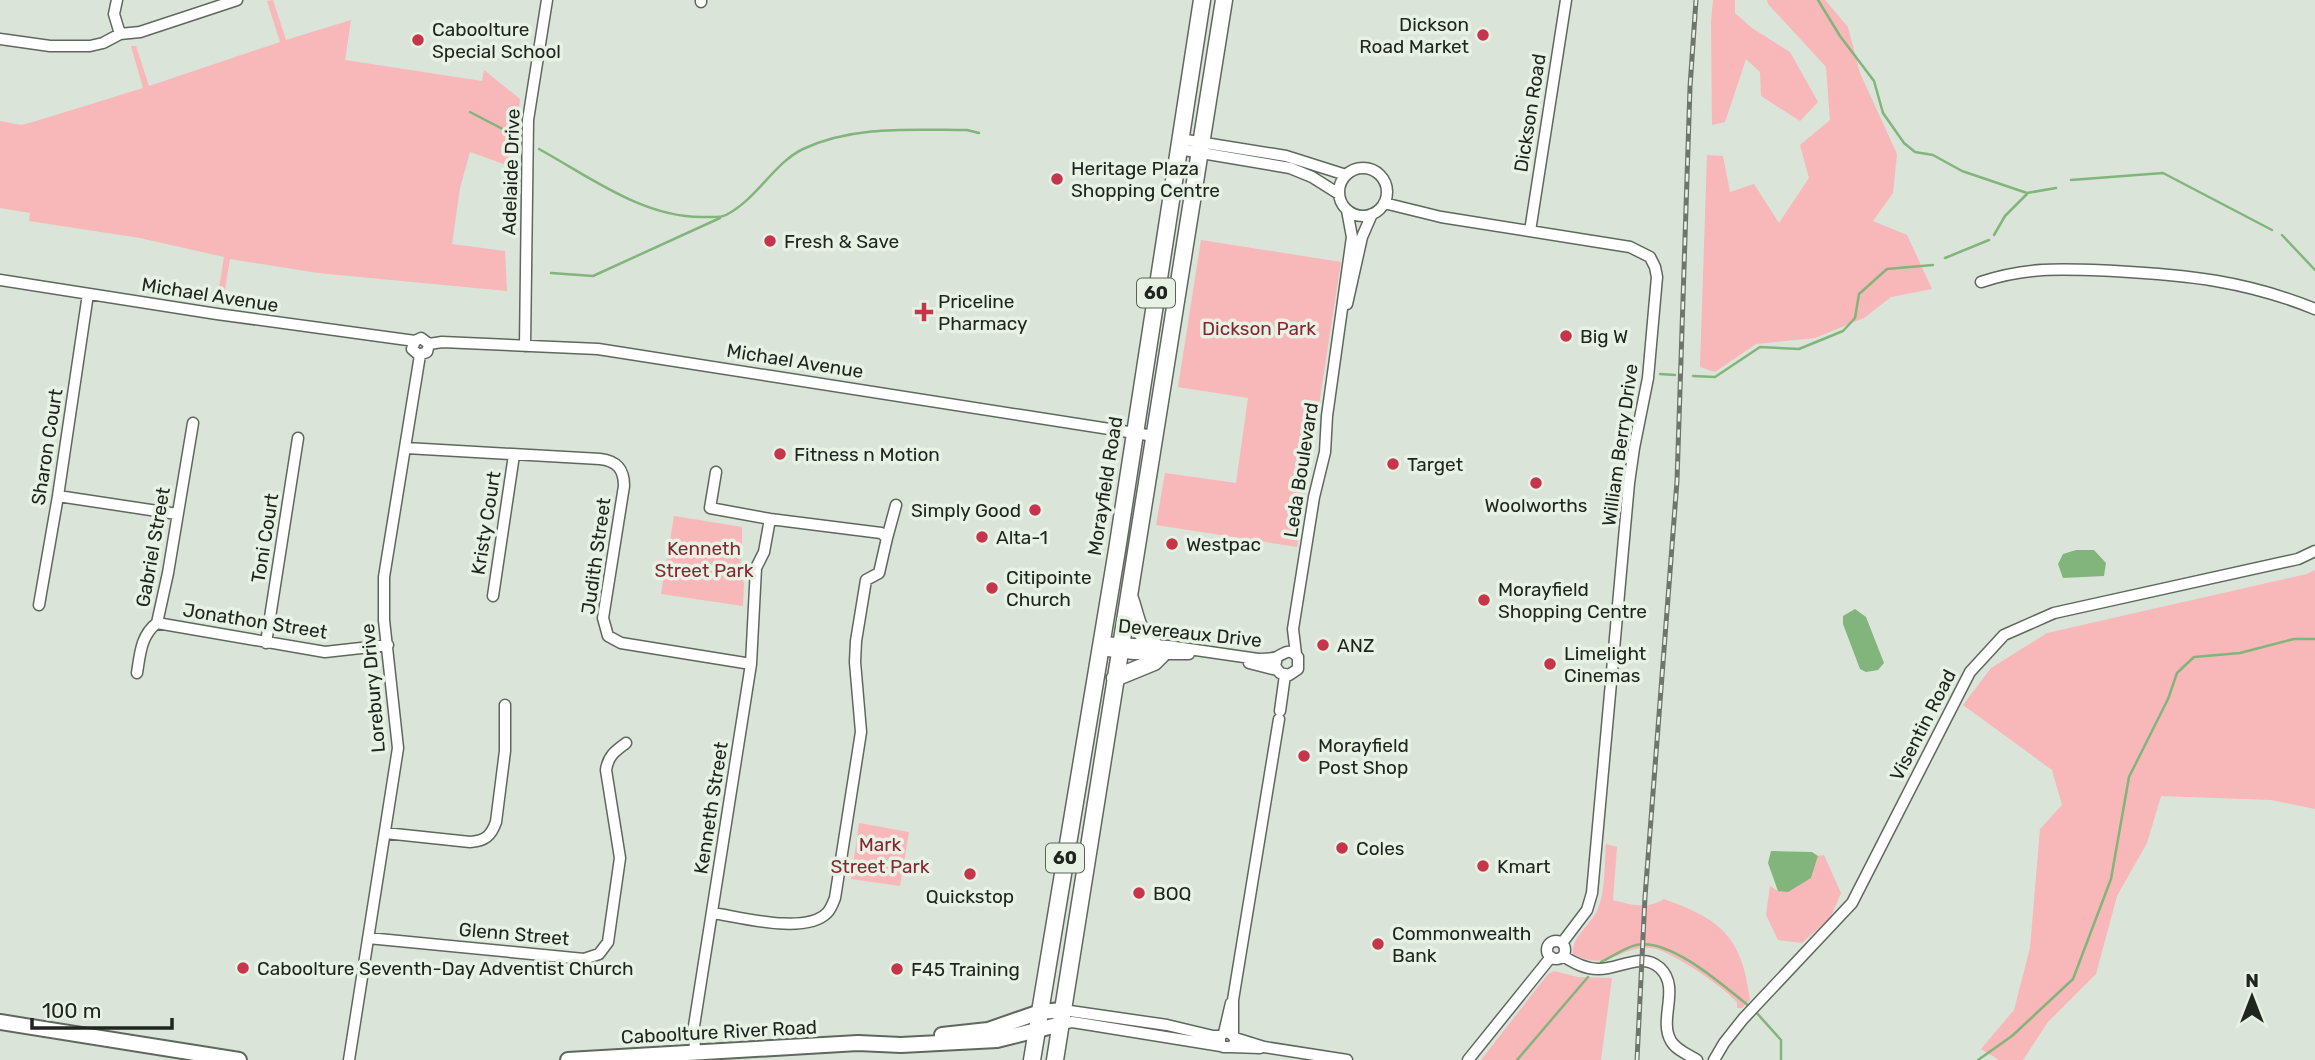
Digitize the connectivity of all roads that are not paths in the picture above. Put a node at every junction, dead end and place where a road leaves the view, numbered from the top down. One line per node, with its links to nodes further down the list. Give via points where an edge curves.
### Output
1 (117, 0): 7 (street, via 114,14)
2 (237, 0): 7 (street, via 140,32)
3 (547, 0): 24 (street, Adelaide Drive, via 528,120)
4 (1202, 0): 9 (main road, Morayfield Road / 60)
5 (1224, 0): 10 (main road, 60)
6 (1566, 0): 16 (street, Dickson Road)
7 (120, 34): 8 (street, via 90,46 50,47)
8 (0, 39)
9 (1179, 144): 10 (street); 27 (main road, Morayfield Road / 60)
10 (1200, 147): 11 (street, via 1295,158); 12 (street, via 1290,168); 28 (main road, 60)
11 (1346, 175): 12 (street); 13 (street, via 1360,168 1376,172 1387,189)
12 (1339, 194): 14 (street)
13 (1384, 203): 15 (street); 16 (street, William Berry Drive)
14 (1347, 210): 15 (street); 21 (street, Leda Boulevard, via 1352,237)
15 (1372, 214): 21 (street, Leda Boulevard)
16 (1530, 231): 60 (street, William Berry Drive, via 1636,248 1650,257 1657,277 1648,378 1631,464 1592,893 1587,910)
17 (0, 280): 19 (street, Michael Avenue)
18 (1981, 282): 20 (street, via 2007,273 2052,268 2178,275 2278,294)
19 (88, 294): 22 (street, Michael Avenue); 33 (street, Sharon Court)
20 (2315, 309)
21 (1342, 316): 43 (street, Leda Boulevard, via 1325,452)
22 (415, 341): 23 (street, via 424,339); 25 (street, via 413,351)
23 (429, 344): 24 (street, Michael Avenue); 25 (street, via 428,351)
24 (525, 346): 27 (street, Michael Avenue, via 598,349)
25 (420, 355): 30 (street, Lorebury Drive)
26 (193, 423): 35 (street, Gabriel Street)
27 (1135, 433): 28 (street, Michael Avenue); 46 (main road, Morayfield Road / 60)
28 (1154, 436): 40 (main road, 60)
29 (298, 438): 44 (street, Toni Court)
30 (406, 448): 31 (street, Judith Street); 45 (street, Lorebury Drive, via 384,577)
31 (514, 455): 39 (street, Kristy Court); 51 (street, Judith Street, via 609,460 622,471 624,485 603,618 608,636 621,643)
32 (716, 472): 36 (street, via 710,508)
33 (58, 496): 35 (street); 41 (street, Sharon Court)
34 (897, 505): 37 (street)
35 (177, 514): 42 (street, Gabriel Street)
36 (770, 519): 37 (street, via 881,533); 51 (street, Kenneth Street, via 756,568)
37 (887, 538): 58 (street, via 879,573 866,580 856,641 861,732 832,907 814,920 789,923)
38 (2315, 551): 78 (street, Visentin Road, via 2298,559 2054,612 2004,635 1970,672 1852,903 1743,1019)
39 (493, 596)
40 (1129, 596): 47 (main road, 60); 48 (main road, via 1140,632)
41 (39, 605)
42 (157, 623): 44 (street, Jonathon Street); 52 (street, Gabriel Street, via 143,640)
43 (1293, 629): 49 (street, Leda Boulevard); 50 (street, Leda Boulevard)
44 (266, 643): 45 (street, Jonathon Street, via 324,652)
45 (388, 645): 57 (street, Lorebury Drive, via 398,748)
46 (1100, 646): 47 (street, Devereaux Drive); 63 (main road, Morayfield Road / 60)
47 (1120, 648): 48 (street, Devereaux Drive); 54 (main road, 60)
48 (1158, 650): 49 (street, Devereaux Drive, via 1258,659); 53 (street, Devereaux Drive); 54 (main road, via 1154,662)
49 (1280, 654): 50 (street); 53 (street, via 1275,663)
50 (1296, 654): 53 (street, via 1298,669 1293,674)
51 (751, 664): 58 (street, Kenneth Street)
52 (137, 673)
53 (1281, 673): 67 (street, via 1279,715)
54 (1115, 678): 64 (main road, 60)
55 (505, 705): 57 (street, via 505,751 496,822 488,838 470,842)
56 (626, 743): 59 (street, Glenn Street, via 607,760 620,858 608,942 599,954 584,959)
57 (385, 834): 59 (street, Lorebury Drive)
58 (713, 913): 69 (street, Kenneth Street, via 694,1026)
59 (368, 938): 71 (street, Lorebury Drive)
60 (1562, 943): 61 (street); 62 (street, via 1549,944)
61 (1563, 956): 62 (street); 77 (street, via 1596,969 1641,961 1658,966 1669,985 1669,1038)
62 (1550, 957): 76 (street)
63 (1040, 1012): 64 (main road, Caboolture River Road); 66 (main road, Morayfield Road / 60); 68 (main road, Caboolture River Road, via 988,1030)
64 (1062, 1017): 66 (main road, Caboolture River Road); 67 (street, via 1167,1025); 74 (main road, 60)
65 (0, 1022): 70 (main road)
66 (1037, 1030): 68 (main road, Caboolture River Road, via 997,1040); 73 (main road, Morayfield Road / 60)
67 (1227, 1039): 75 (street)
68 (873, 1042): 69 (main road, Caboolture River Road)
69 (695, 1052): 72 (main road, Caboolture River Road)
70 (239, 1060)
71 (349, 1060)
72 (568, 1060)
73 (1032, 1060)
74 (1055, 1060)
75 (1347, 1060)
76 (1468, 1060)
77 (1697, 1060)
78 (1714, 1060)

